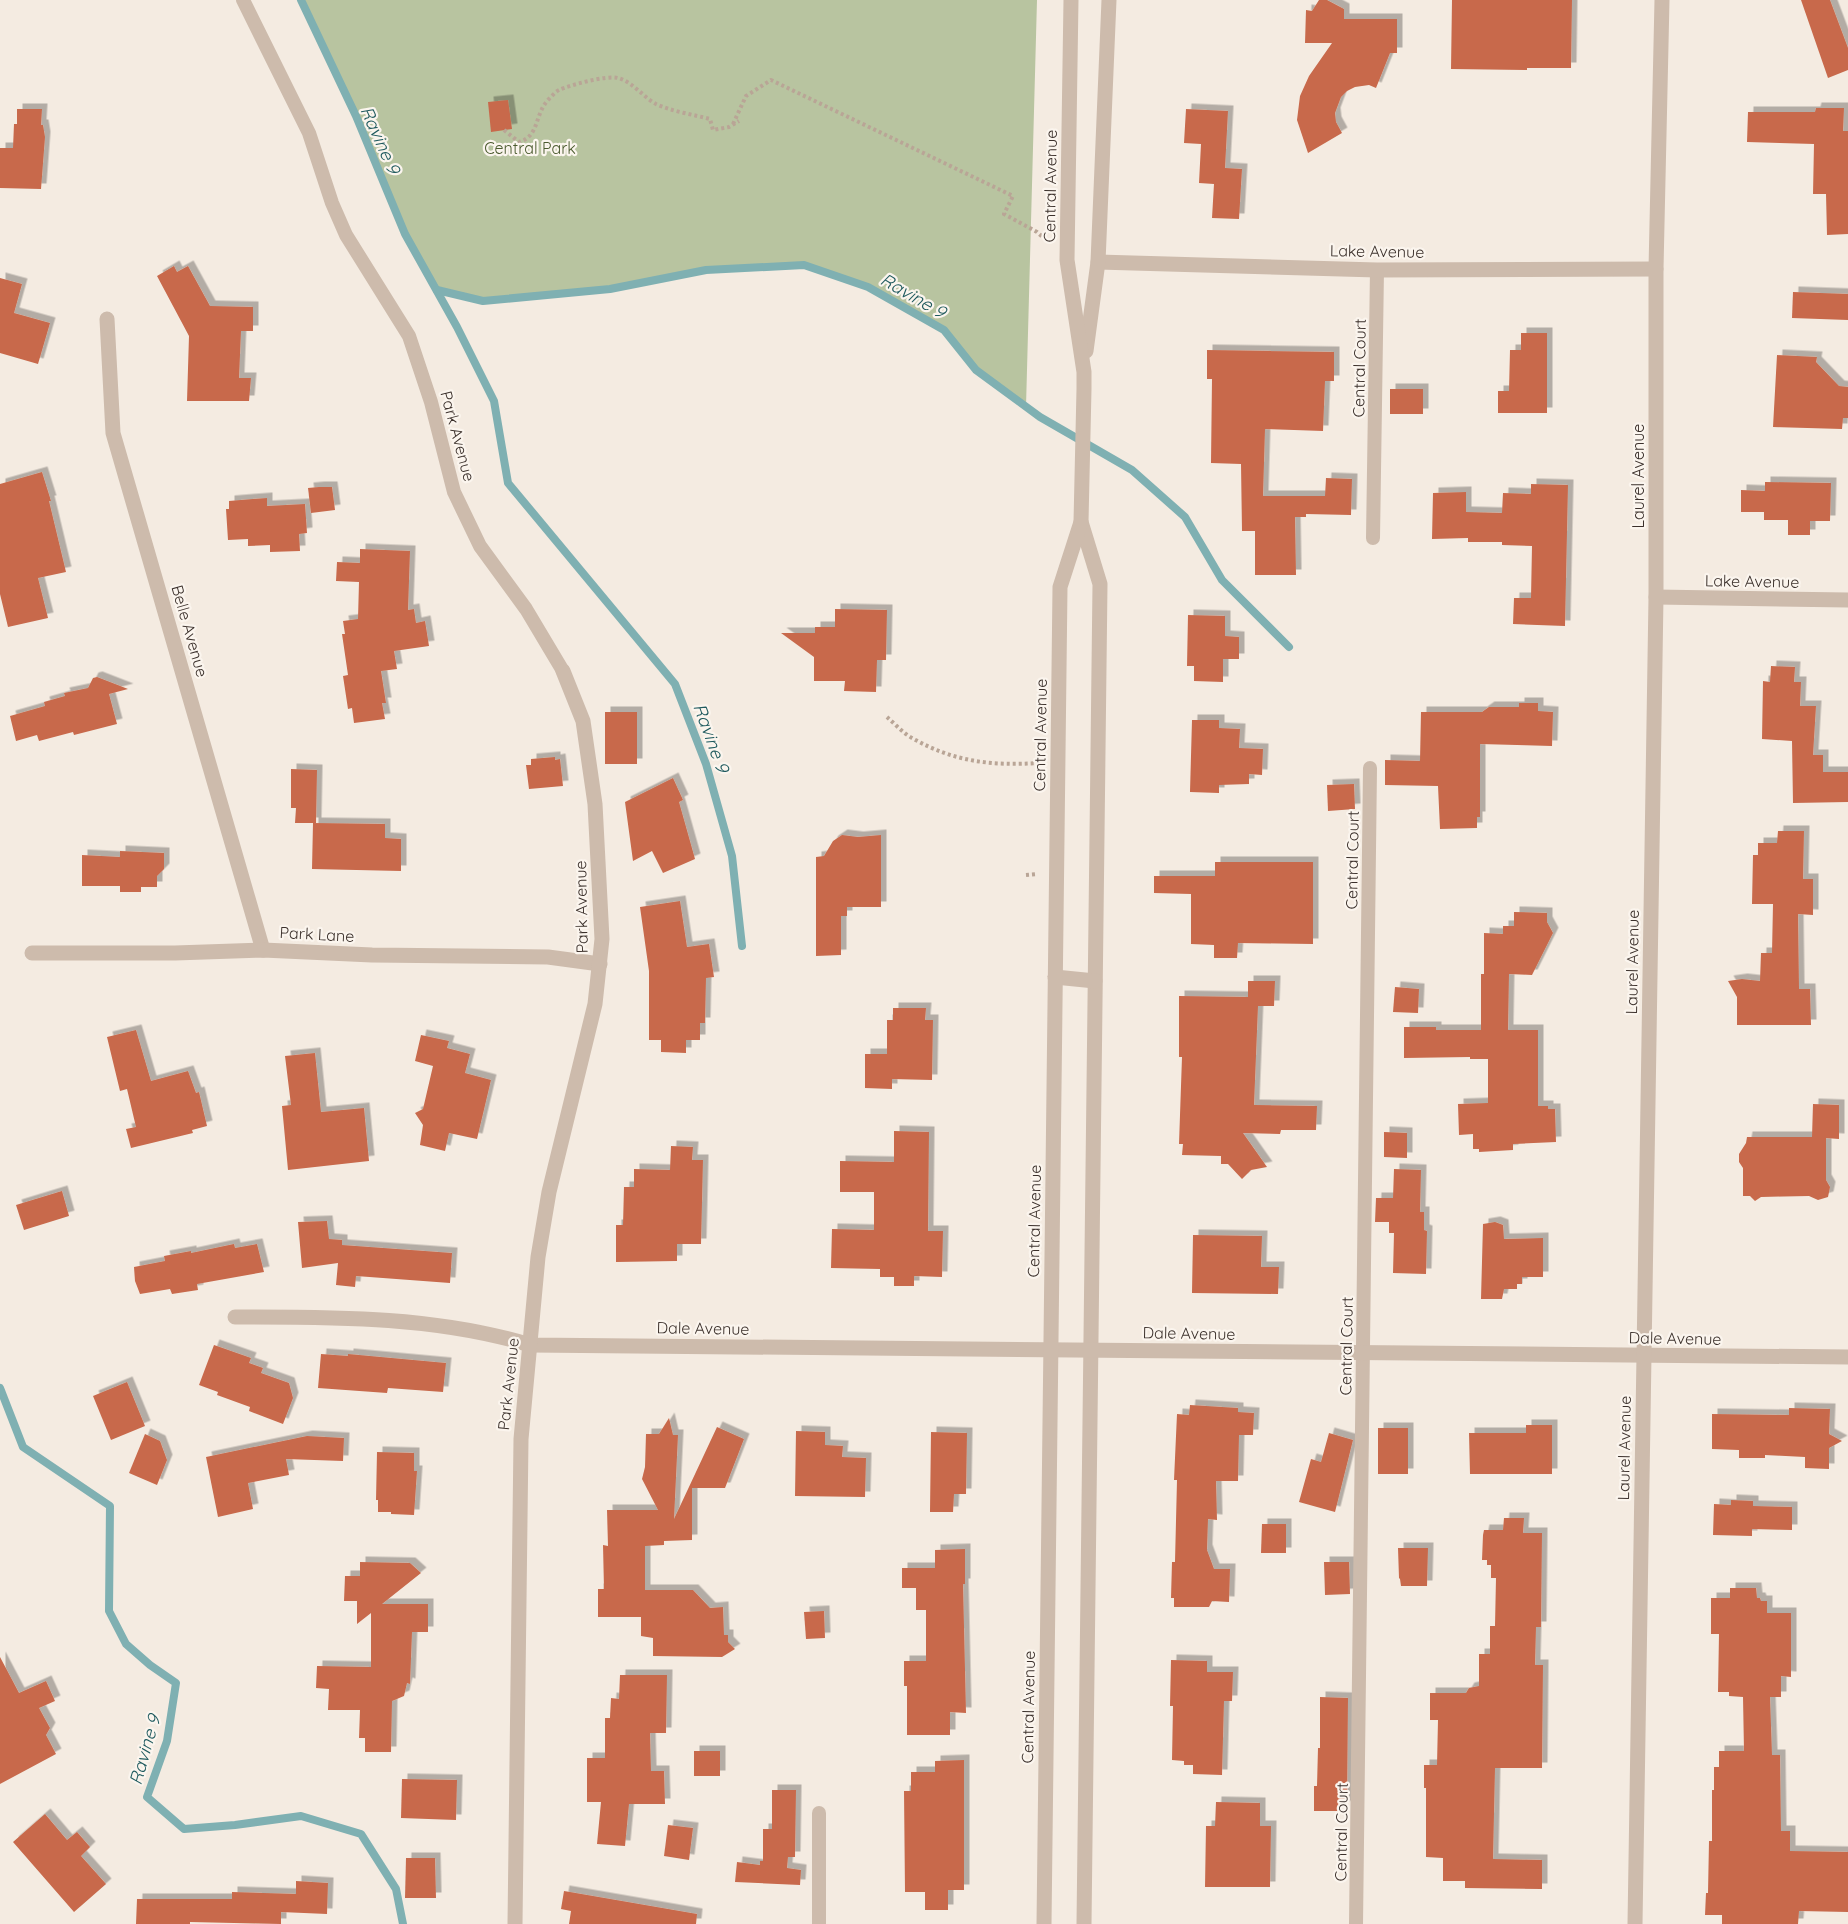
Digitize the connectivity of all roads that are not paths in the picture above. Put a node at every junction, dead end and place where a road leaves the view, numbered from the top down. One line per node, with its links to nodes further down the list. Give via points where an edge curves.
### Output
1 (243, 0): 14 (lane, Park Avenue, via 309,133 346,235 408,336 431,402 454,492 480,546 526,609)
2 (1071, 0): 9 (street, Central Avenue, via 1068,260)
3 (1109, 0): 5 (street, Central Avenue)
4 (1662, 0): 6 (street, Laurel Avenue)
5 (1098, 262): 7 (street, Lake Avenue); 9 (street, Central Avenue)
6 (1656, 269): 7 (street, Lake Avenue); 12 (street, Laurel Avenue)
7 (1377, 270): 11 (lane, Central Court)
8 (107, 319): 16 (street, Belle Avenue, via 113,433)
9 (1084, 372): 10 (street, Central Avenue)
10 (1082, 522): 19 (street, Central Avenue, via 1060,587); 20 (street, Central Avenue, via 1100,584)
11 (1373, 538)
12 (1656, 597): 13 (street, Lake Avenue); 26 (street, Laurel Avenue)
13 (1848, 600)
14 (563, 671): 18 (street, Park Avenue, via 582,720 595,804)
15 (1370, 768): 25 (lane, Central Court)
16 (263, 950): 17 (street, Park Lane); 18 (street, Park Lane, via 548,957)
17 (32, 953)
18 (600, 964): 22 (street, Park Avenue, via 549,1192)
19 (1055, 977): 20 (street); 23 (street, Central Avenue)
20 (1095, 981): 24 (street, Central Avenue)
21 (235, 1317): 22 (street, Dale Avenue, via 408,1321 501,1336)
22 (530, 1345): 23 (street, Dale Avenue); 29 (street, Park Avenue, via 521,1439)
23 (1050, 1349): 24 (street, Dale Avenue); 31 (street, Central Avenue)
24 (1091, 1349): 25 (street, Dale Avenue); 32 (street, Central Avenue)
25 (1363, 1353): 26 (street, Dale Avenue); 33 (lane, Central Court)
26 (1643, 1355): 27 (street, Dale Avenue); 34 (street, Laurel Avenue)
27 (1848, 1357)
28 (819, 1813): 30 (lane)
29 (515, 1924)
30 (819, 1924)
31 (1044, 1924)
32 (1084, 1924)
33 (1356, 1924)
34 (1635, 1924)

